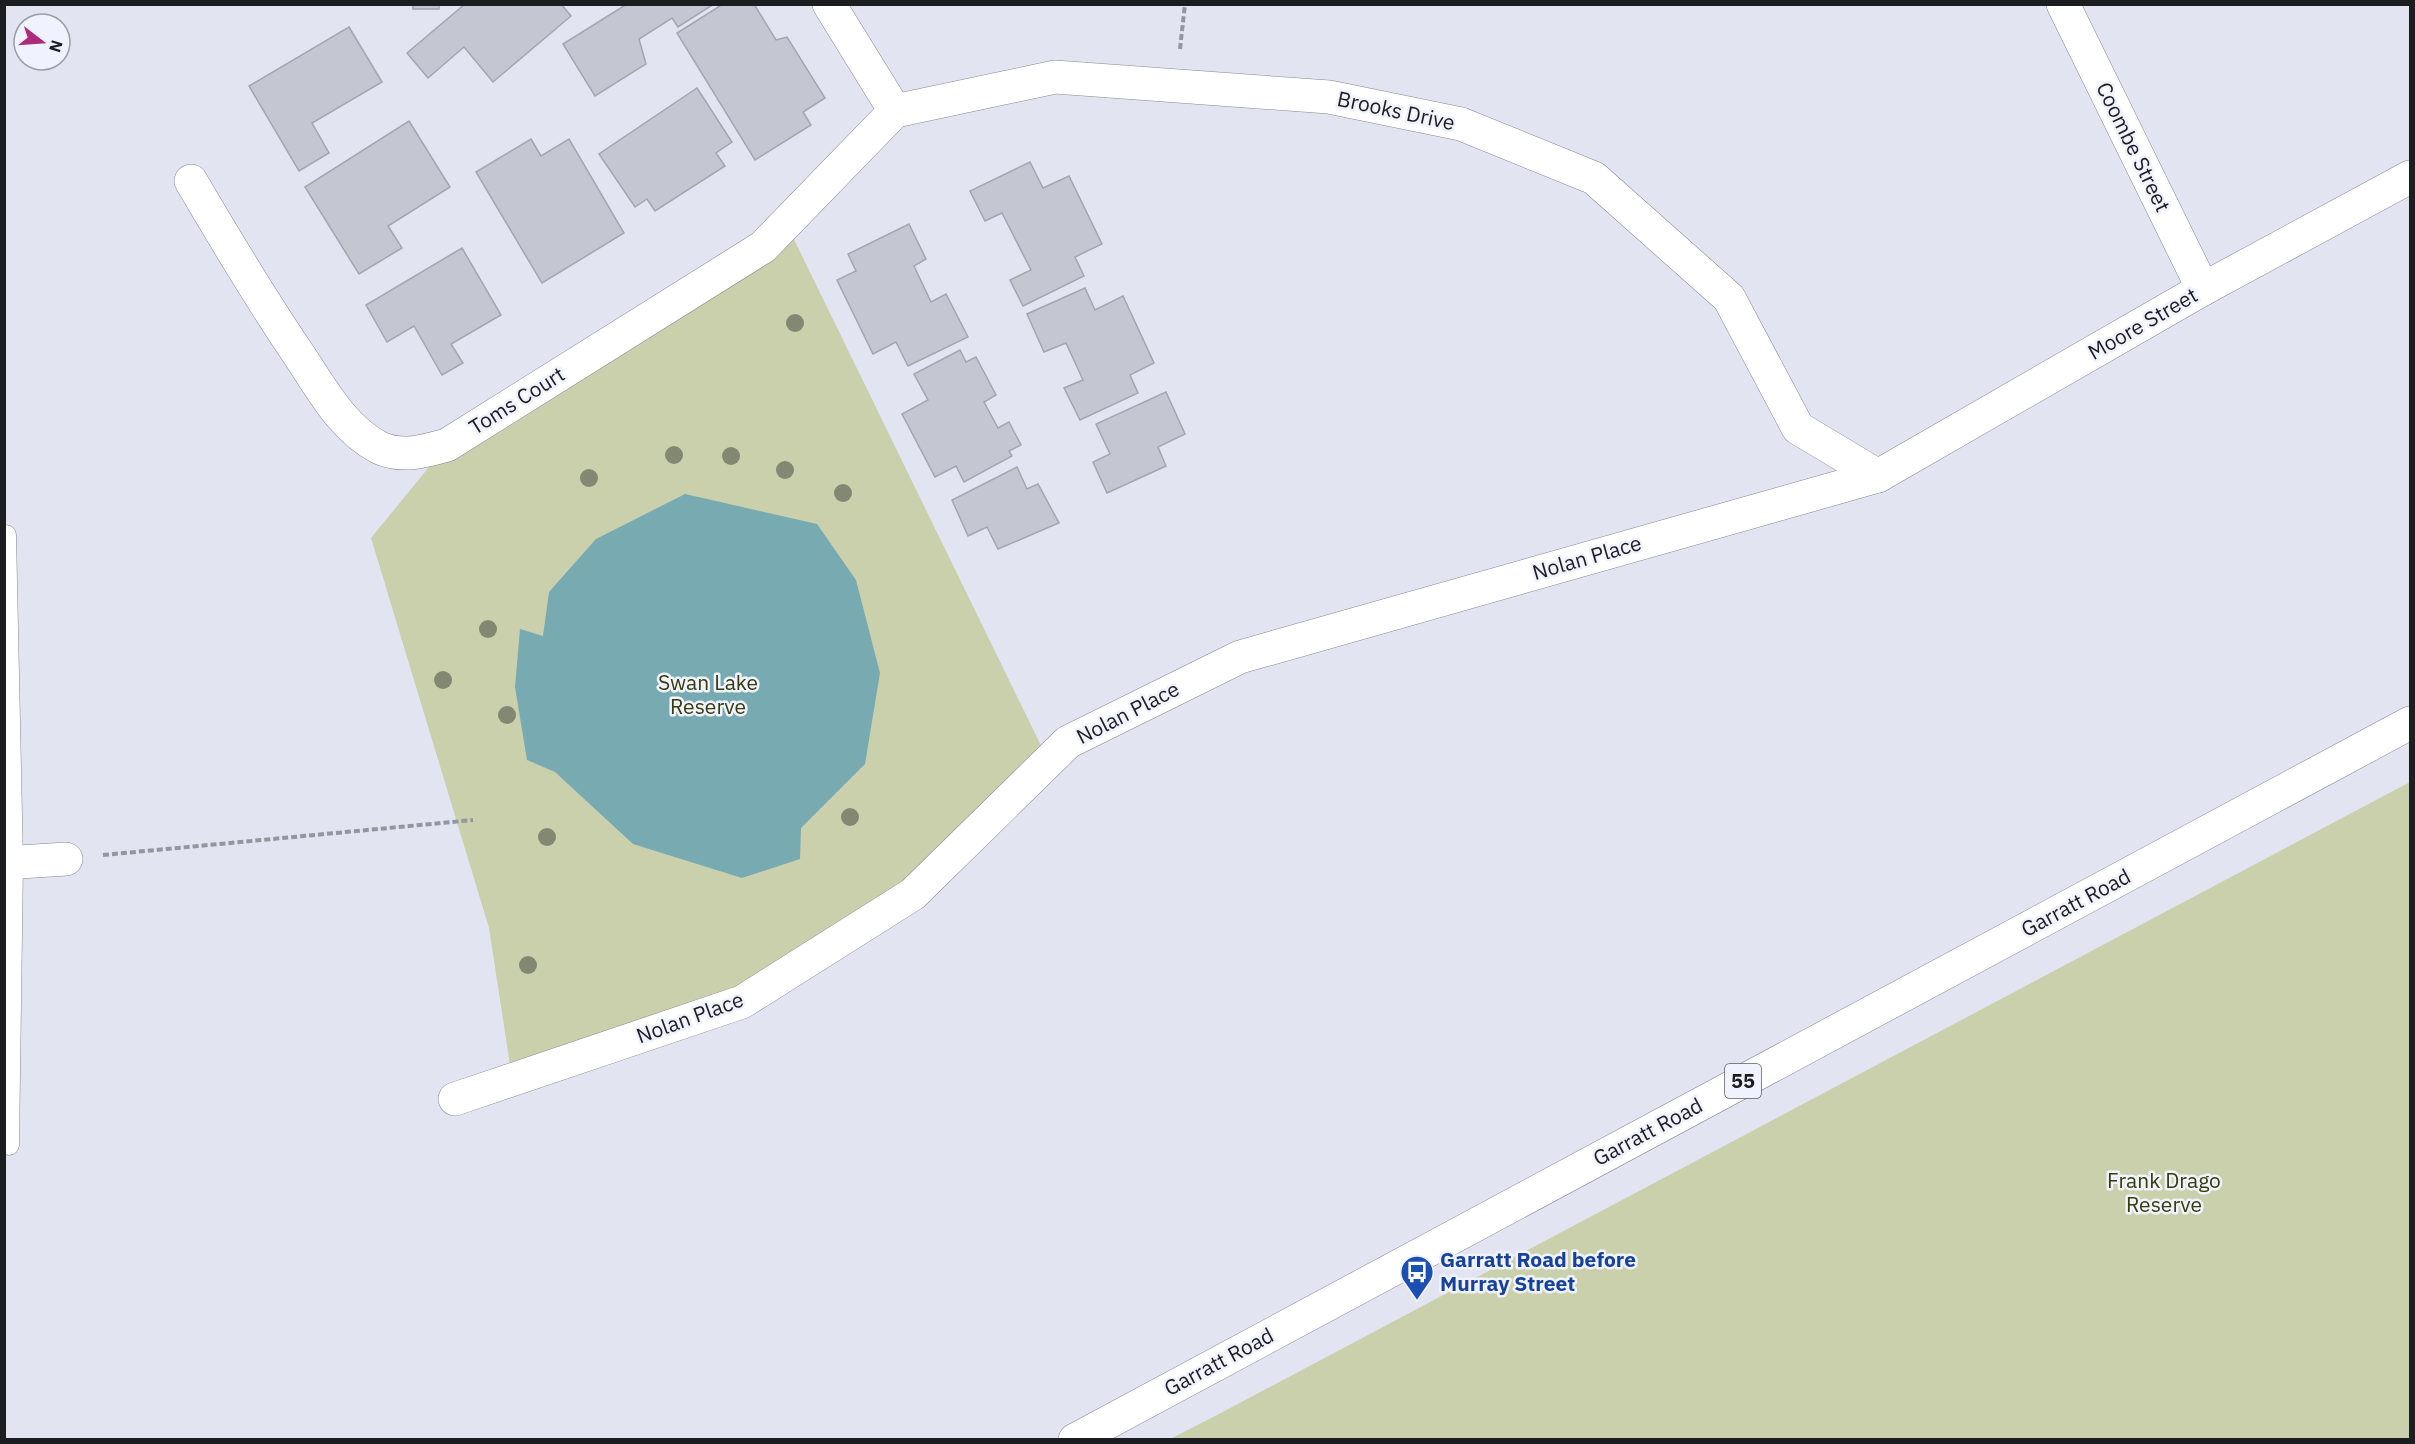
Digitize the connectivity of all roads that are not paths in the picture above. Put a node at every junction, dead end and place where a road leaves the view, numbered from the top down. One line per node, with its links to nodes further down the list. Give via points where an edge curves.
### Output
1 (829, 4): 3 (street)
2 (2063, 4): 6 (street, Coombe Street)
3 (895, 111): 5 (street, Toms Court, via 763,247 447,445 415,454 382,449 357,432 327,398 263,302); 7 (street, Brooks Drive, via 1055,77 1329,97 1461,124 1594,178 1729,298 1798,428)
4 (2410, 177): 6 (street, Moore Street)
5 (191, 181)
6 (2203, 289): 7 (street, Moore Street)
7 (1878, 476): 12 (street, Nolan Place, via 1239,657 1068,742 913,894 742,1002)
8 (6, 535): 11 (lane)
9 (2410, 723): 14 (street, Garratt Road / 55)
10 (66, 859): 11 (street)
11 (9, 863): 13 (lane)
12 (455, 1099)
13 (9, 1145)
14 (1075, 1440)

